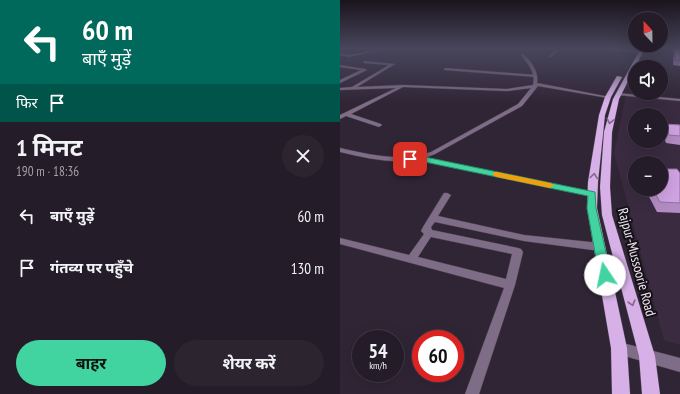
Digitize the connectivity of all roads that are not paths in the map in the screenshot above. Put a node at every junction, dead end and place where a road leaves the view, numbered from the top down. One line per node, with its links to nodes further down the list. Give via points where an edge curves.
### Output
1 (342, 66): 7 (street, via 365,70)
2 (389, 66): 10 (street)
3 (531, 66): 6 (street)
4 (629, 66): 12 (main road, Rajpur-Mussoorie Road)
5 (445, 69): 6 (lane)
6 (536, 76): 8 (street)
7 (340, 82)
8 (536, 85): 9 (street, via 514,90); 12 (street); 18 (street, via 520,105 434,153)
9 (403, 86): 10 (street); 14 (street)
10 (352, 88): 11 (street)
11 (340, 89)
12 (613, 96): 13 (lane); 19 (main road, Rajpur-Mussoorie Road, one-way to 12, via 600,129); 30 (main road, Rajpur-Mussoorie Road, one-way to 30, via 605,187 607,214)
13 (680, 100)
14 (346, 114): 15 (street); 16 (street)
15 (340, 117)
16 (379, 125)
17 (340, 150): 18 (street, via 382,160)
18 (420, 158): 19 (street)
19 (592, 194): 25 (main road, Rajpur-Mussoorie Road, via 592,208)
20 (447, 195): 21 (street)
21 (432, 218): 22 (street, via 426,227); 23 (street)
22 (429, 233): 26 (street); 27 (street)
23 (524, 238): 25 (street); 26 (street)
24 (340, 241): 27 (street)
25 (600, 247): 29 (main road, Rajpur-Mussoorie Road)
26 (518, 252): 28 (street)
27 (411, 260): 28 (street)
28 (510, 285): 32 (street)
29 (620, 348): 30 (street); 33 (main road, Rajpur-Mussoorie Road)
30 (647, 356): 31 (street); 34 (main road, Rajpur-Mussoorie Road)
31 (680, 365)
32 (472, 394)
33 (621, 394)
34 (650, 394)

